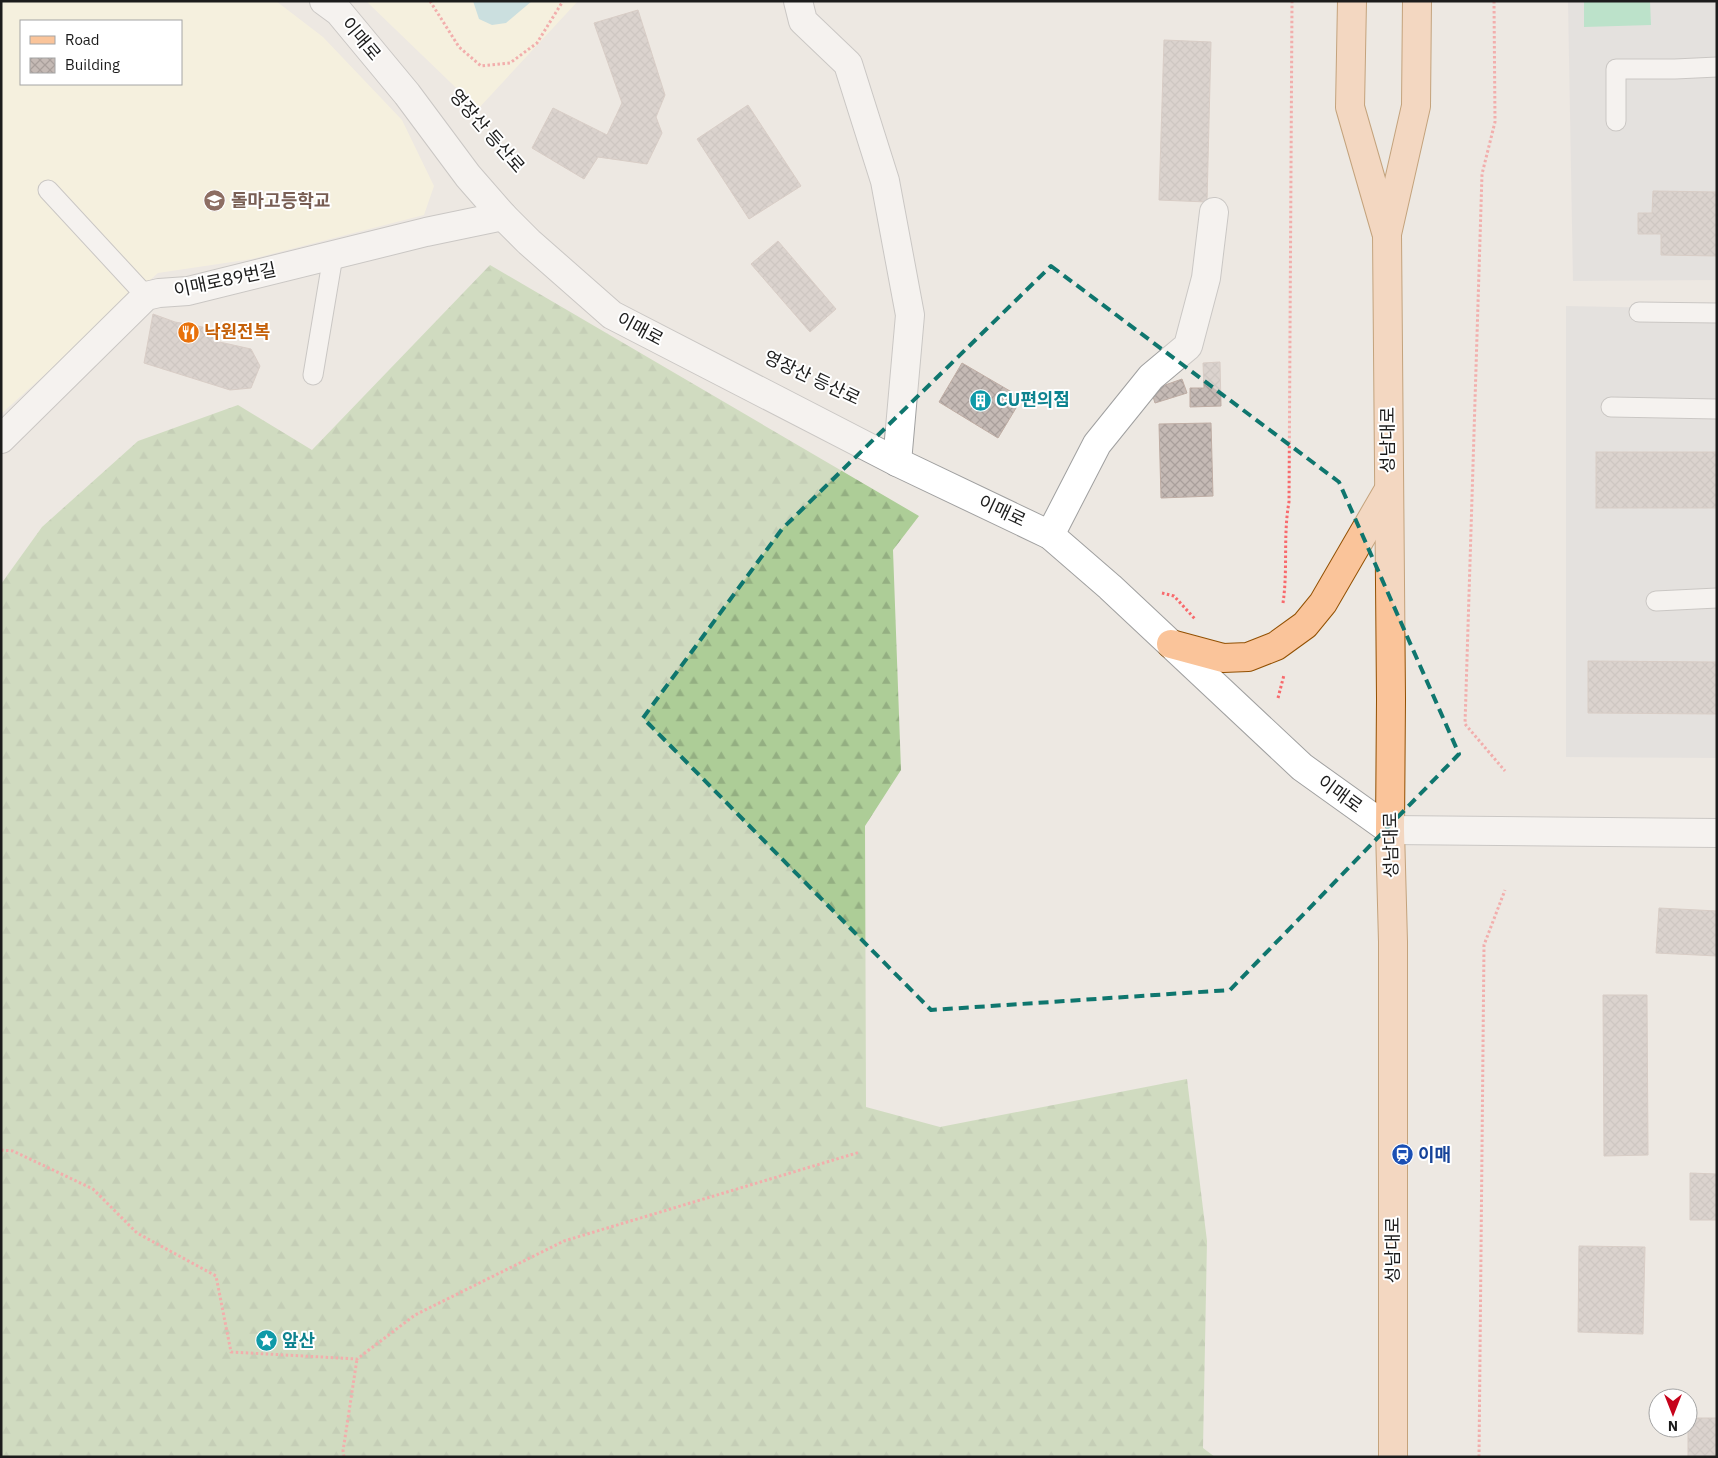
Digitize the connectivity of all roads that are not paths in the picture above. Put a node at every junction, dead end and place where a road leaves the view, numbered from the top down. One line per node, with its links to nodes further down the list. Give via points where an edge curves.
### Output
1 (324, 1): 9 (street, 이매로, via 339,12)
2 (798, 1): 19 (street, via 803,21 848,64 886,181 910,314)
3 (1352, 1): 10 (main road, 성남대로, via 1350,107)
4 (1418, 1): 10 (main road, 성남대로, via 1416,106)
5 (1717, 67): 6 (lane, via 1616,69)
6 (1616, 121)
7 (48, 190): 12 (lane)
8 (1214, 212): 21 (street, via 1206,278 1188,346 1152,377 1097,444)
9 (503, 216): 11 (street, 이매로89번길); 19 (street, 이매로, via 612,315)
10 (1387, 234): 20 (main road, 성남대로)
11 (333, 256): 12 (street, 이매로89번길, via 188,290); 15 (lane)
12 (146, 296): 18 (street)
13 (1639, 312): 14 (lane)
14 (1717, 313)
15 (314, 375)
16 (1611, 407): 17 (lane)
17 (1717, 409)
18 (1, 439)
19 (897, 462): 21 (street, 이매로)
20 (1388, 490): 24 (main road, via 1323,603 1305,626 1276,646 1248,657 1223,658); 25 (main road, 성남대로)
21 (1050, 535): 24 (street, 이매로)
22 (1717, 598): 23 (lane)
23 (1656, 601)
24 (1171, 644): 25 (street, 이매로, via 1302,767)
25 (1390, 830): 26 (street); 27 (main road, 성남대로, via 1393,942)
26 (1717, 834)
27 (1392, 1457)

